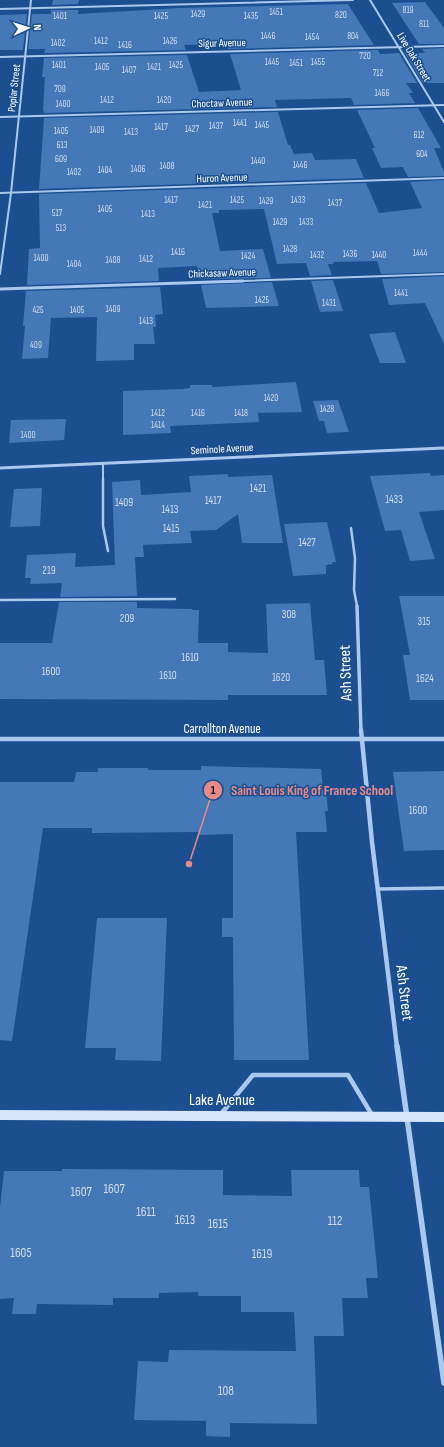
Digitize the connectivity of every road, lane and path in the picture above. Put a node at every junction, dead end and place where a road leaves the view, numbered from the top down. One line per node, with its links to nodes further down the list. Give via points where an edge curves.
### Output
1 (31, 0): 5 (street, Poplar Street)
2 (353, 0): 5 (street)
3 (370, 0): 7 (street, Live Oak Street)
4 (0, 8): 5 (street)
5 (30, 8): 8 (street, Poplar Street)
6 (444, 46): 7 (street, Sigur Avenue)
7 (398, 47): 8 (street, Sigur Avenue); 11 (street, Live Oak Street)
8 (25, 56): 9 (street, Sigur Avenue); 13 (street, Poplar Street)
9 (0, 57)
10 (444, 105): 11 (street, Choctaw Avenue)
11 (434, 106): 13 (street, Choctaw Avenue); 14 (street, Live Oak Street)
12 (0, 117): 13 (street, Choctaw Avenue)
13 (19, 117): 16 (street, Poplar Street)
14 (444, 122)
15 (444, 178): 16 (street, Huron Avenue)
16 (11, 192): 17 (street, Huron Avenue); 18 (street, Poplar Street)
17 (0, 193)
18 (0, 274)
19 (444, 274): 20 (street, Chickasaw Avenue)
20 (0, 289)
21 (444, 448): 22 (street, Seminole Avenue)
22 (103, 463): 23 (street, Seminole Avenue); 25 (lane, via 103,526)
23 (0, 468)
24 (351, 528): 28 (lane)
25 (108, 551)
26 (175, 599): 27 (lane)
27 (0, 600)
28 (357, 606): 30 (street, Ash Street)
29 (0, 739): 30 (street, Carrollton Avenue)
30 (360, 739): 31 (street, Carrollton Avenue); 33 (street, Ash Street)
31 (444, 739)
32 (444, 888): 33 (lane)
33 (378, 889): 38 (street, Ash Street)
34 (0, 1116): 35 (main road, Lake Avenue)
35 (219, 1116): 36 (main road, Lake Avenue); 36 (lane, via 253,1075 348,1075)
36 (373, 1116): 38 (main road, Lake Avenue)
37 (444, 1116): 38 (main road, Lake Avenue)
38 (407, 1117): 39 (street, Ash Street)
39 (444, 1382)

